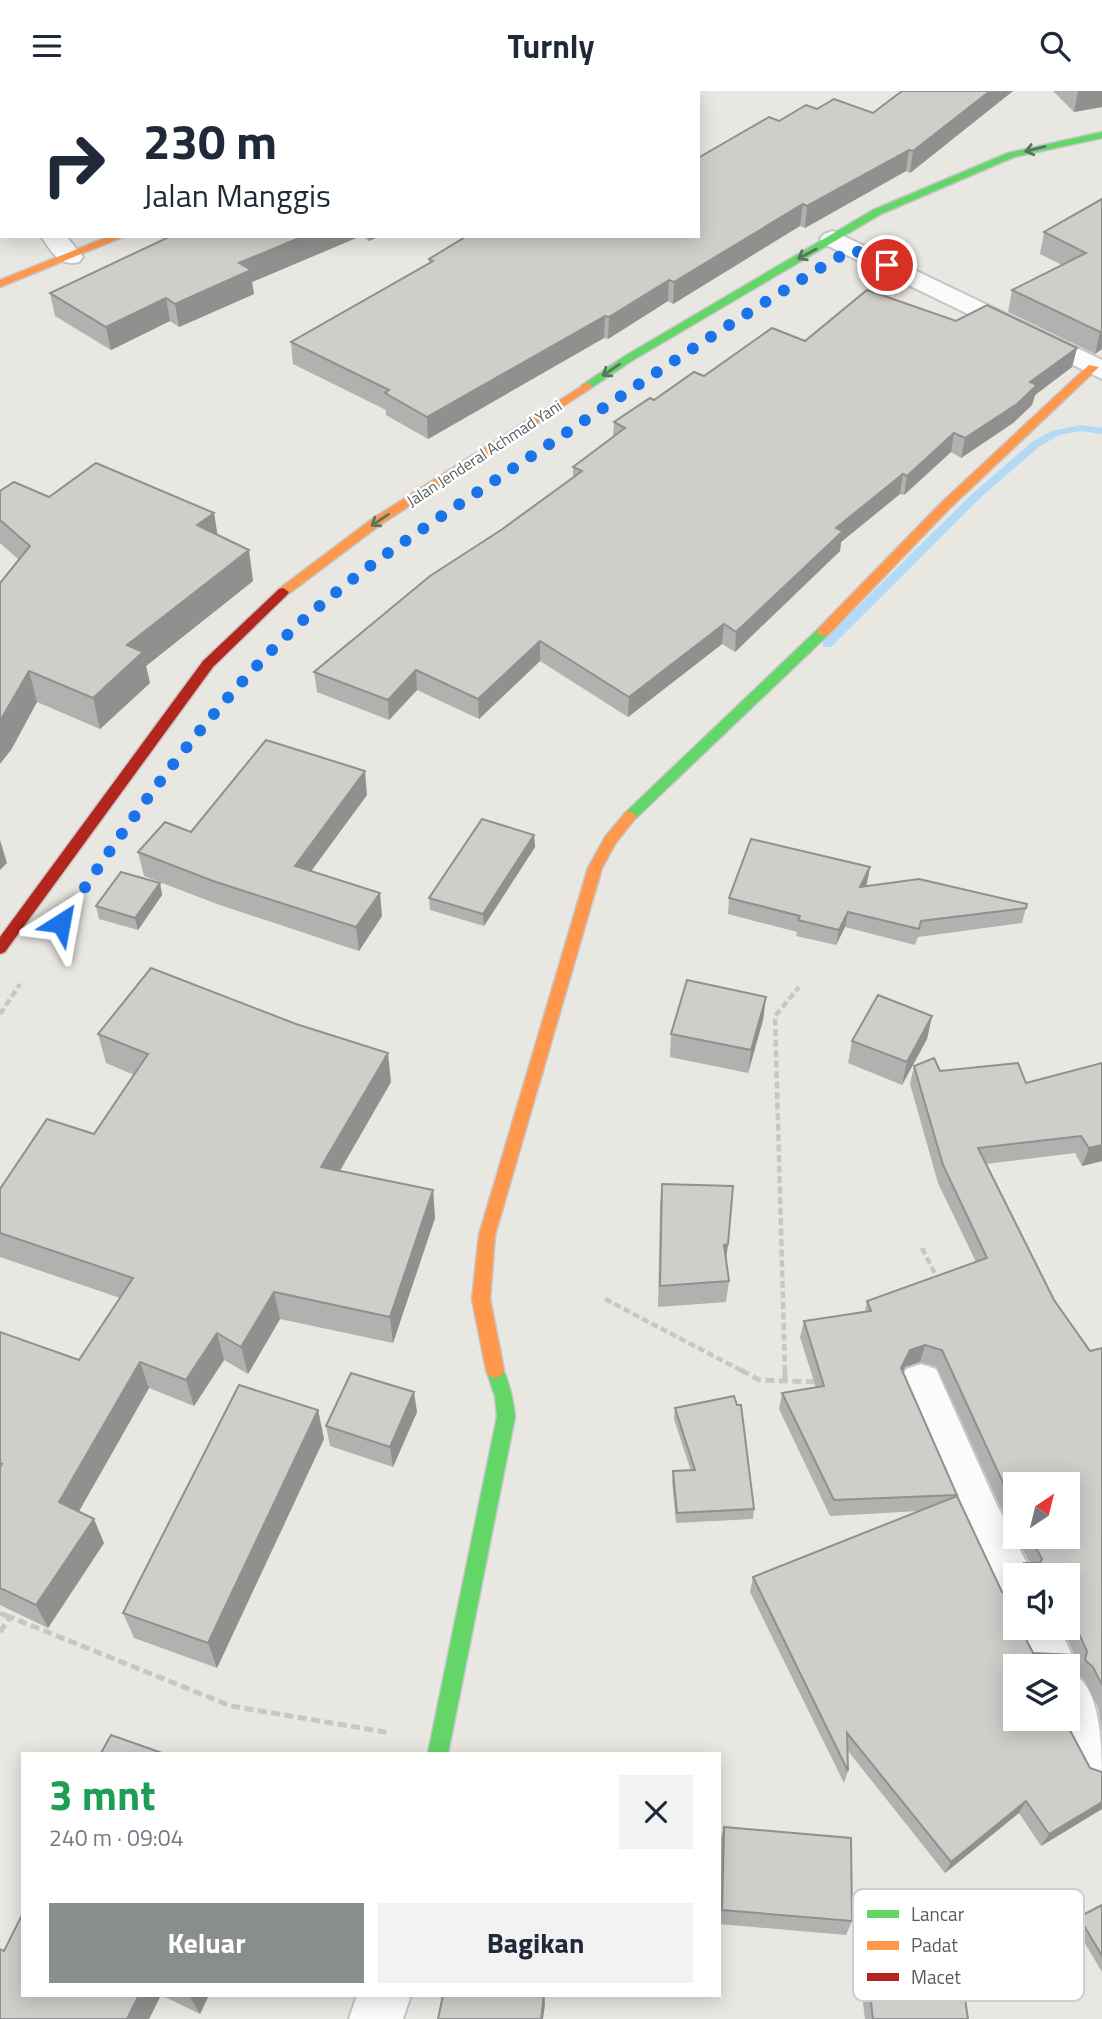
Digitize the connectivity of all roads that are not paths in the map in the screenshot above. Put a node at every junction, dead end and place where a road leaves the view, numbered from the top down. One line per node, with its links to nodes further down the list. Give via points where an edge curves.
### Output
1 (1102, 135): 4 (main road, Jalan Jenderal Achmad Yani, one-way to 4, via 986,164 877,212)
2 (55, 238): 5 (street)
3 (115, 238): 5 (main road)
4 (833, 239): 7 (street); 8 (main road, Jalan Jenderal Achmad Yani, one-way to 8, via 629,358 376,522 276,597 208,664)
5 (70, 257): 6 (main road)
6 (0, 284)
7 (1097, 369): 12 (main road, via 945,506 812,643 628,819 595,868 487,1235 481,1299 506,1417)
8 (0, 949)
9 (921, 1383): 10 (street)
10 (1003, 1565)
11 (1080, 1719): 13 (street)
12 (439, 1748)
13 (1102, 1761)
14 (383, 1997): 15 (street)
15 (376, 2019)

